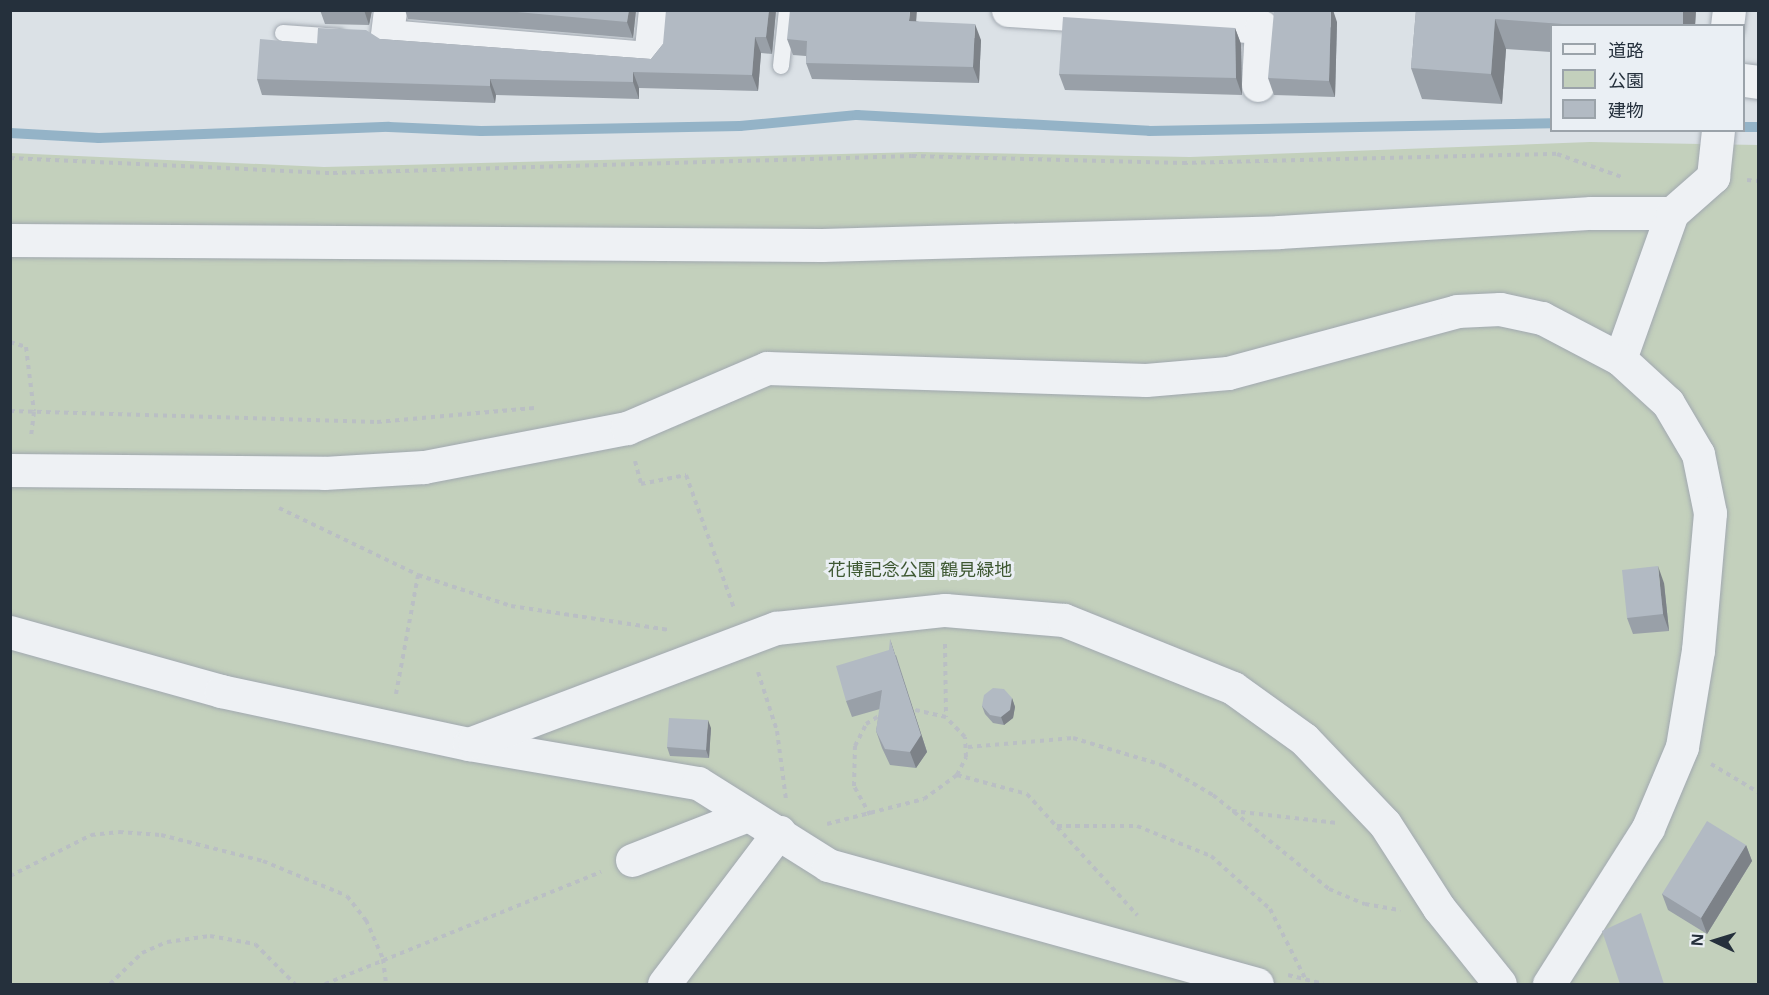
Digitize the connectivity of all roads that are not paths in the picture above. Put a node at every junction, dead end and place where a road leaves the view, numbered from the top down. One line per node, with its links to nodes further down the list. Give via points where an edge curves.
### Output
1 (655, 10): 4 (street, via 650,58)
2 (787, 10): 6 (lane)
3 (1008, 10): 7 (street, via 1270,21)
4 (376, 31): 5 (lane)
5 (283, 33)
6 (781, 66)
7 (1258, 85)
8 (1717, 142): 9 (street, via 1713,177)
9 (1672, 213): 10 (street, via 1591,213 1279,232 822,245); 11 (street)
10 (10, 240)
11 (1620, 359): 12 (street, via 1542,318 1471,309 1228,374 1146,380 767,368 627,428 370,472); 21 (street, via 1680,419 1698,454 1708,493 1698,650 1682,747 1648,828)
12 (19, 470)
13 (10, 632): 14 (street, via 221,691)
14 (469, 744): 15 (street, via 698,783); 20 (street, via 745,639 835,618 945,610 1064,620 1183,663 1274,715 1369,804 1439,908)
15 (745, 816): 16 (street); 17 (street)
16 (779, 832): 18 (street); 19 (street, via 828,865)
17 (632, 860)
18 (664, 984)
19 (1257, 984)
20 (1500, 984)
21 (1549, 984)

